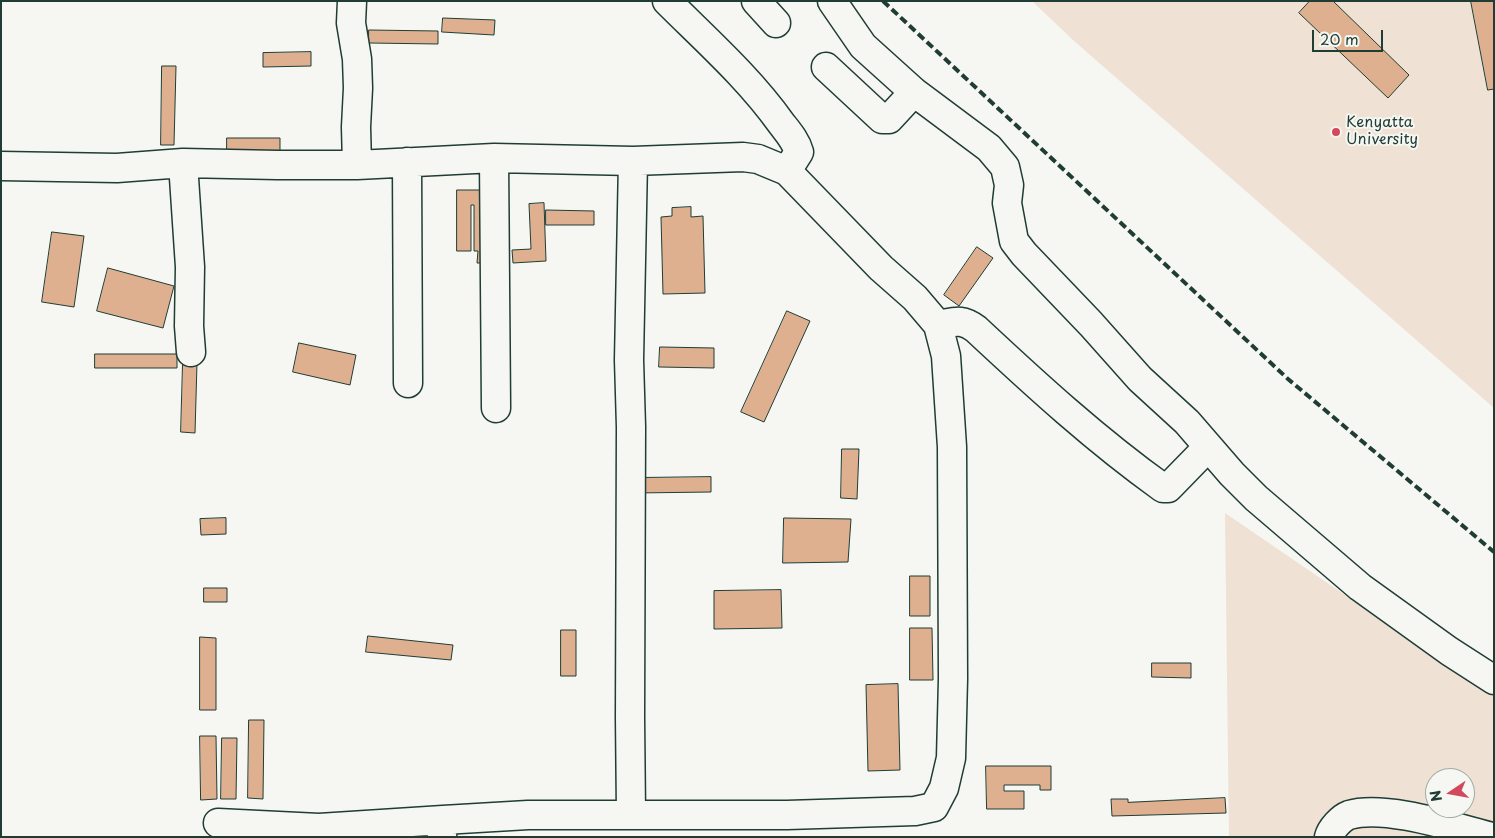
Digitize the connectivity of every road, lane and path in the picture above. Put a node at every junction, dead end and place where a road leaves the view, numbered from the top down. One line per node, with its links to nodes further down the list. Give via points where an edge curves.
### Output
1 (352, 1): 12 (street, via 351,23 358,88)
2 (667, 1): 14 (street, via 771,108 797,144 799,152)
3 (756, 1): 5 (street)
4 (832, 1): 7 (street, via 863,46)
5 (776, 23)
6 (826, 67): 7 (street, via 882,119 889,119)
7 (914, 92): 19 (street, via 989,148 1005,167 1014,241 1140,379 1187,422)
8 (494, 158): 9 (street); 10 (street); 18 (street)
9 (632, 161): 14 (street, via 743,157 758,159); 21 (street, via 628,360 631,427)
10 (407, 162): 12 (street); 17 (street)
11 (183, 163): 12 (street); 13 (street, via 117,168); 16 (street, via 190,267)
12 (357, 165)
13 (1, 166)
14 (786, 171): 15 (street, via 915,298)
15 (938, 325): 19 (street, via 957,321 966,322 976,329 1088,430 1163,488 1168,488); 21 (street, via 946,356 952,447 953,679 951,758 944,788 934,806 915,811 787,815)
16 (191, 352)
17 (408, 383)
18 (496, 408)
19 (1208, 447): 20 (street, via 1256,498 1360,587)
20 (1494, 680)
21 (631, 814): 23 (street, via 528,815)
22 (218, 823): 23 (street, via 319,828)
23 (442, 828)
24 (1329, 837): 25 (street, via 1330,831 1347,816 1360,813 1397,814)
25 (1492, 837)

